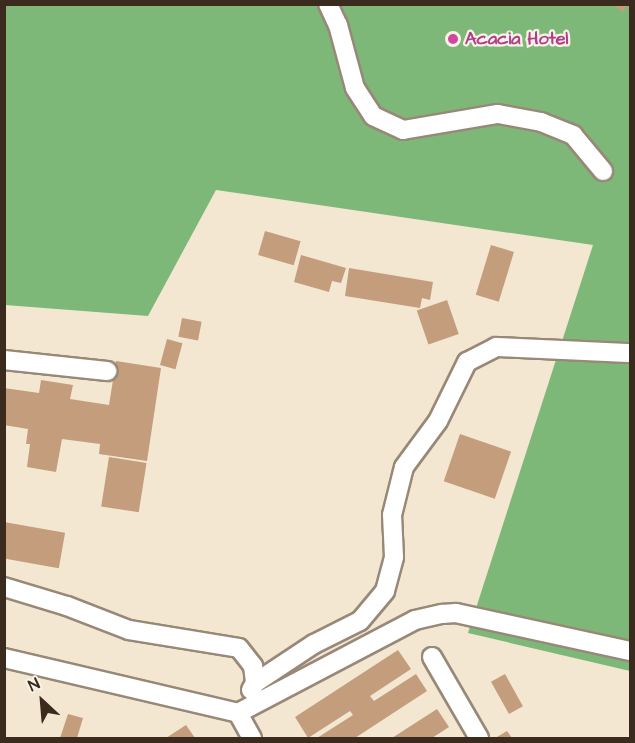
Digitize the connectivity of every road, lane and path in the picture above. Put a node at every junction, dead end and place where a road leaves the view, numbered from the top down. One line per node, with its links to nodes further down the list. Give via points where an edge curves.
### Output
1 (328, 4): 2 (street, via 355,88 372,116 403,130 498,114 541,122 573,135)
2 (603, 171)
3 (630, 353): 10 (street, via 496,347 467,362 438,421 404,467 392,515 394,557 386,591 360,621 314,644)
4 (4, 360): 5 (street)
5 (106, 371)
6 (4, 587): 10 (street, via 129,630 239,648 253,666)
7 (630, 651): 11 (street, via 456,613 442,614 415,620)
8 (432, 657): 13 (street)
9 (4, 658): 11 (street)
10 (255, 683): 11 (street)
11 (238, 712): 12 (street)
12 (252, 738)
13 (478, 738)

